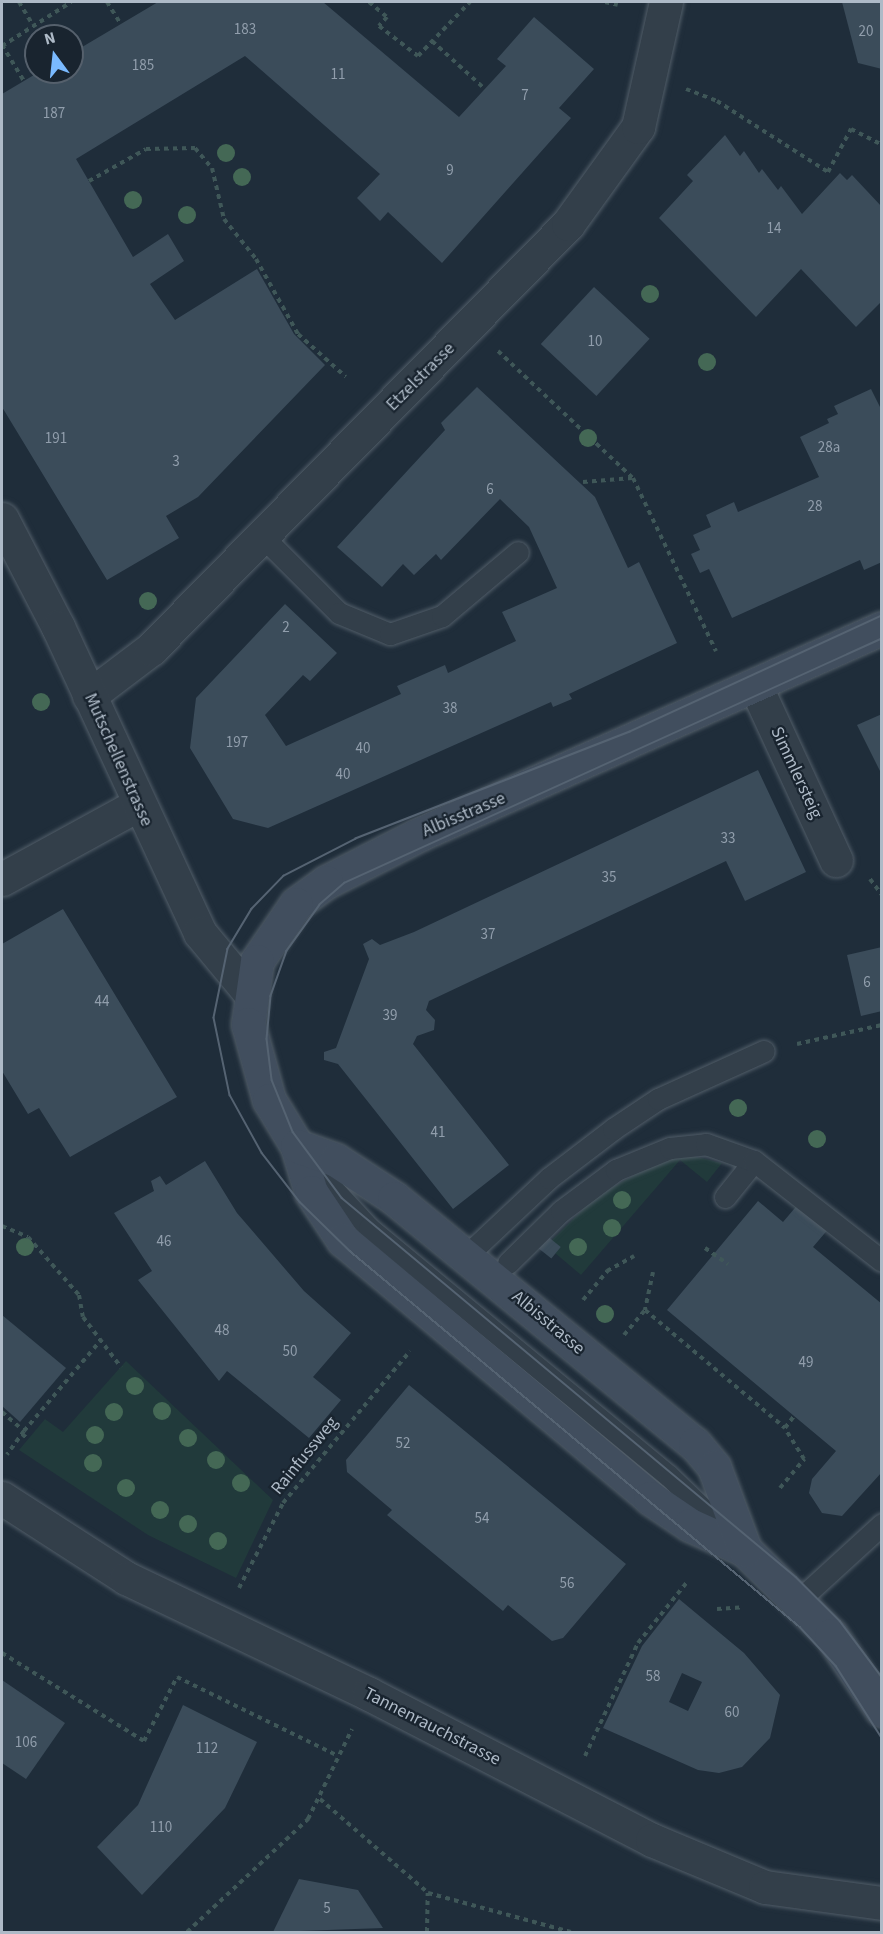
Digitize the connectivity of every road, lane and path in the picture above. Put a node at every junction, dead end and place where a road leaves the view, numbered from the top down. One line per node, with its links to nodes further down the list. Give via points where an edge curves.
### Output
1 (19, 2): 9 (path)
2 (71, 2): 10 (path)
3 (107, 2): 11 (path)
4 (369, 2): 13 (path, via 387,17 379,26 418,56)
5 (470, 2): 13 (path)
6 (605, 2): 8 (path)
7 (666, 2): 25 (street, Etzelstrasse, via 638,127 568,224)
8 (618, 5)
9 (32, 24)
10 (35, 24)
11 (121, 24)
12 (24, 31): 14 (path)
13 (432, 41): 16 (path)
14 (2, 45): 15 (path)
15 (24, 81)
16 (485, 89)
17 (686, 89): 18 (path, via 717,101 828,172 850,129)
18 (882, 145)
19 (89, 182): 21 (path, via 146,149 195,148 212,168 224,219 256,258 298,334)
20 (494, 347): 22 (path)
21 (346, 377)
22 (633, 478): 23 (path); 28 (path)
23 (583, 482)
24 (2, 519): 30 (street, Mutschellenstrasse)
25 (262, 536): 26 (lane, via 339,613 390,634 442,616); 30 (street, Etzelstrasse, via 152,649)
26 (518, 552)
27 (882, 628): 29 (main road, Albisstrasse)
28 (716, 651)
29 (755, 685): 32 (street, Simmlersteig); 34 (main road, Albisstrasse, via 418,835 326,882 278,927 258,961)
30 (89, 696): 31 (street, Mutschellenstrasse)
31 (137, 806): 33 (street); 34 (street, Mutschellenstrasse, via 205,941)
32 (836, 860)
33 (2, 879)
34 (249, 992): 37 (main road, Albisstrasse, via 248,1024 256,1064 269,1100)
35 (882, 1025): 36 (path)
36 (764, 1051): 42 (lane, via 658,1099 613,1129 549,1178)
37 (297, 1146): 42 (main road, Albisstrasse, via 359,1174); 63 (main road, Albisstrasse, via 311,1192 343,1240 650,1498 690,1525)
38 (754, 1161): 39 (lane); 44 (lane); 45 (lane, via 706,1144 670,1148 616,1170 561,1212)
39 (725, 1197)
40 (2, 1226): 50 (path, via 28,1237 72,1287 83,1317)
41 (705, 1248): 46 (path)
42 (467, 1255): 63 (main road, Albisstrasse, via 695,1444 714,1467)
43 (634, 1256): 48 (path, via 607,1271)
44 (882, 1261)
45 (508, 1263)
46 (728, 1264)
47 (654, 1272): 49 (path)
48 (578, 1306)
49 (645, 1310): 51 (path); 56 (path)
50 (101, 1340): 53 (path); 57 (path)
51 (619, 1342)
52 (410, 1351): 65 (path, Rainfussweg, via 283,1503)
53 (121, 1367)
54 (2, 1412): 57 (path)
55 (794, 1416): 56 (path)
56 (785, 1428): 60 (path, via 804,1459)
57 (23, 1433): 58 (path); 59 (path)
58 (28, 1439)
59 (7, 1454)
60 (780, 1488)
61 (2, 1498): 74 (street, Tannenrauchstrasse, via 126,1578 369,1694 652,1840 765,1887)
62 (882, 1524): 66 (lane)
63 (745, 1550): 66 (main road, Albisstrasse)
64 (687, 1582): 71 (path, via 638,1643)
65 (238, 1589)
66 (798, 1601): 68 (main road, Albisstrasse, via 831,1635)
67 (2, 1653): 70 (path, via 144,1741 177,1677)
68 (882, 1710)
69 (356, 1720): 70 (path)
70 (338, 1756): 72 (path)
71 (585, 1756)
72 (320, 1799): 73 (path); 75 (path, via 308,1819)
73 (428, 1893): 76 (path); 77 (path)
74 (882, 1903)
75 (186, 1932)
76 (427, 1932)
77 (571, 1932)

